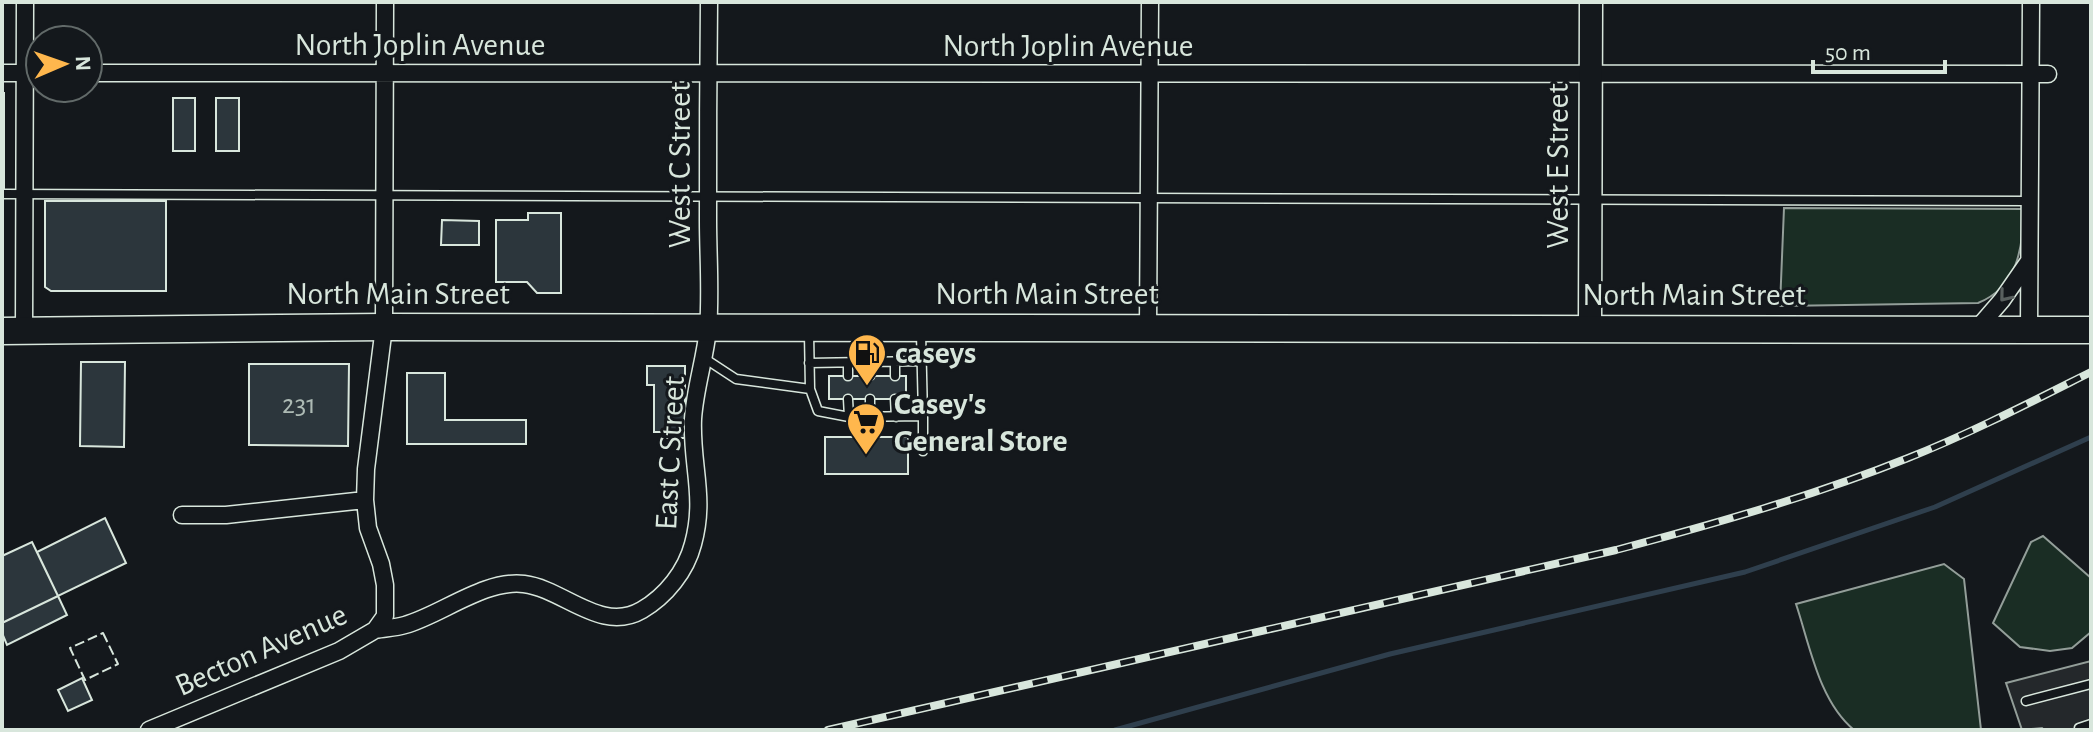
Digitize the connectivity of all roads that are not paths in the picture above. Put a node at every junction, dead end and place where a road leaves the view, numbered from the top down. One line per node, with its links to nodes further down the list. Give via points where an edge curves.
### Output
1 (25, 2): 7 (street)
2 (385, 2): 11 (street, Becton Avenue)
3 (709, 2): 12 (street, West C Street)
4 (1150, 2): 14 (street)
5 (1591, 2): 13 (street, West E Street)
6 (2031, 2): 15 (street)
7 (27, 24)
8 (2, 73): 9 (street)
9 (24, 73)
10 (104, 73): 11 (street, North Joplin Avenue)
11 (384, 73): 12 (street, North Joplin Avenue); 20 (street, Becton Avenue)
12 (708, 73): 14 (street, North Joplin Avenue); 21 (street, West C Street)
13 (1590, 73): 14 (street, North Joplin Avenue); 15 (street, North Joplin Avenue); 23 (street, West E Street)
14 (1150, 74): 22 (street)
15 (2031, 74): 16 (street, North Joplin Avenue); 24 (street)
16 (2048, 74)
17 (30, 104): 19 (street)
18 (2, 194): 19 (lane)
19 (25, 194): 20 (lane); 35 (street)
20 (384, 196): 21 (lane); 26 (street, Becton Avenue)
21 (708, 197): 22 (lane); 27 (street, West C Street)
22 (1148, 198): 23 (lane); 30 (street)
23 (1590, 200): 24 (lane); 31 (street, West E Street)
24 (2030, 201): 25 (street)
25 (2030, 260): 32 (street, one-way to 32); 33 (street)
26 (384, 327): 27 (main road, North Main Street); 35 (main road, North Main Street); 54 (street, Becton Avenue)
27 (708, 328): 28 (main road, North Main Street); 36 (street, East C Street)
28 (809, 328): 29 (main road, North Main Street); 40 (lane)
29 (921, 328): 30 (main road, North Main Street); 37 (lane)
30 (1148, 329): 31 (main road, North Main Street)
31 (1590, 329): 32 (main road, North Main Street)
32 (1977, 329): 33 (main road, North Main Street)
33 (2029, 329): 34 (main road, North Main Street)
34 (2084, 330)
35 (13, 331)
36 (704, 358): 45 (lane, via 736,379); 56 (street, East C Street, via 694,414 700,514 693,547 674,582 641,611 605,616 554,591 514,583 406,625)
37 (922, 361): 39 (lane); 49 (lane)
38 (869, 362): 39 (lane); 41 (lane); 43 (lane)
39 (895, 362): 44 (lane)
40 (809, 363): 41 (lane); 45 (lane)
41 (848, 363): 42 (lane)
42 (848, 376)
43 (870, 376)
44 (895, 376)
45 (810, 389): 50 (lane, via 818,411)
46 (848, 399): 50 (lane)
47 (870, 399): 51 (lane)
48 (895, 399): 52 (lane)
49 (923, 416): 52 (lane); 53 (lane)
50 (849, 417): 51 (lane)
51 (870, 417): 52 (lane)
52 (896, 417)
53 (923, 451)
54 (365, 500): 55 (street); 56 (street, Becton Avenue, via 386,595 385,616)
55 (182, 515)
56 (375, 630): 60 (street, Becton Avenue, via 339,651)
57 (2091, 684): 58 (lane)
58 (2026, 701)
59 (2091, 724): 61 (lane)
60 (149, 730)
61 (2079, 730)

